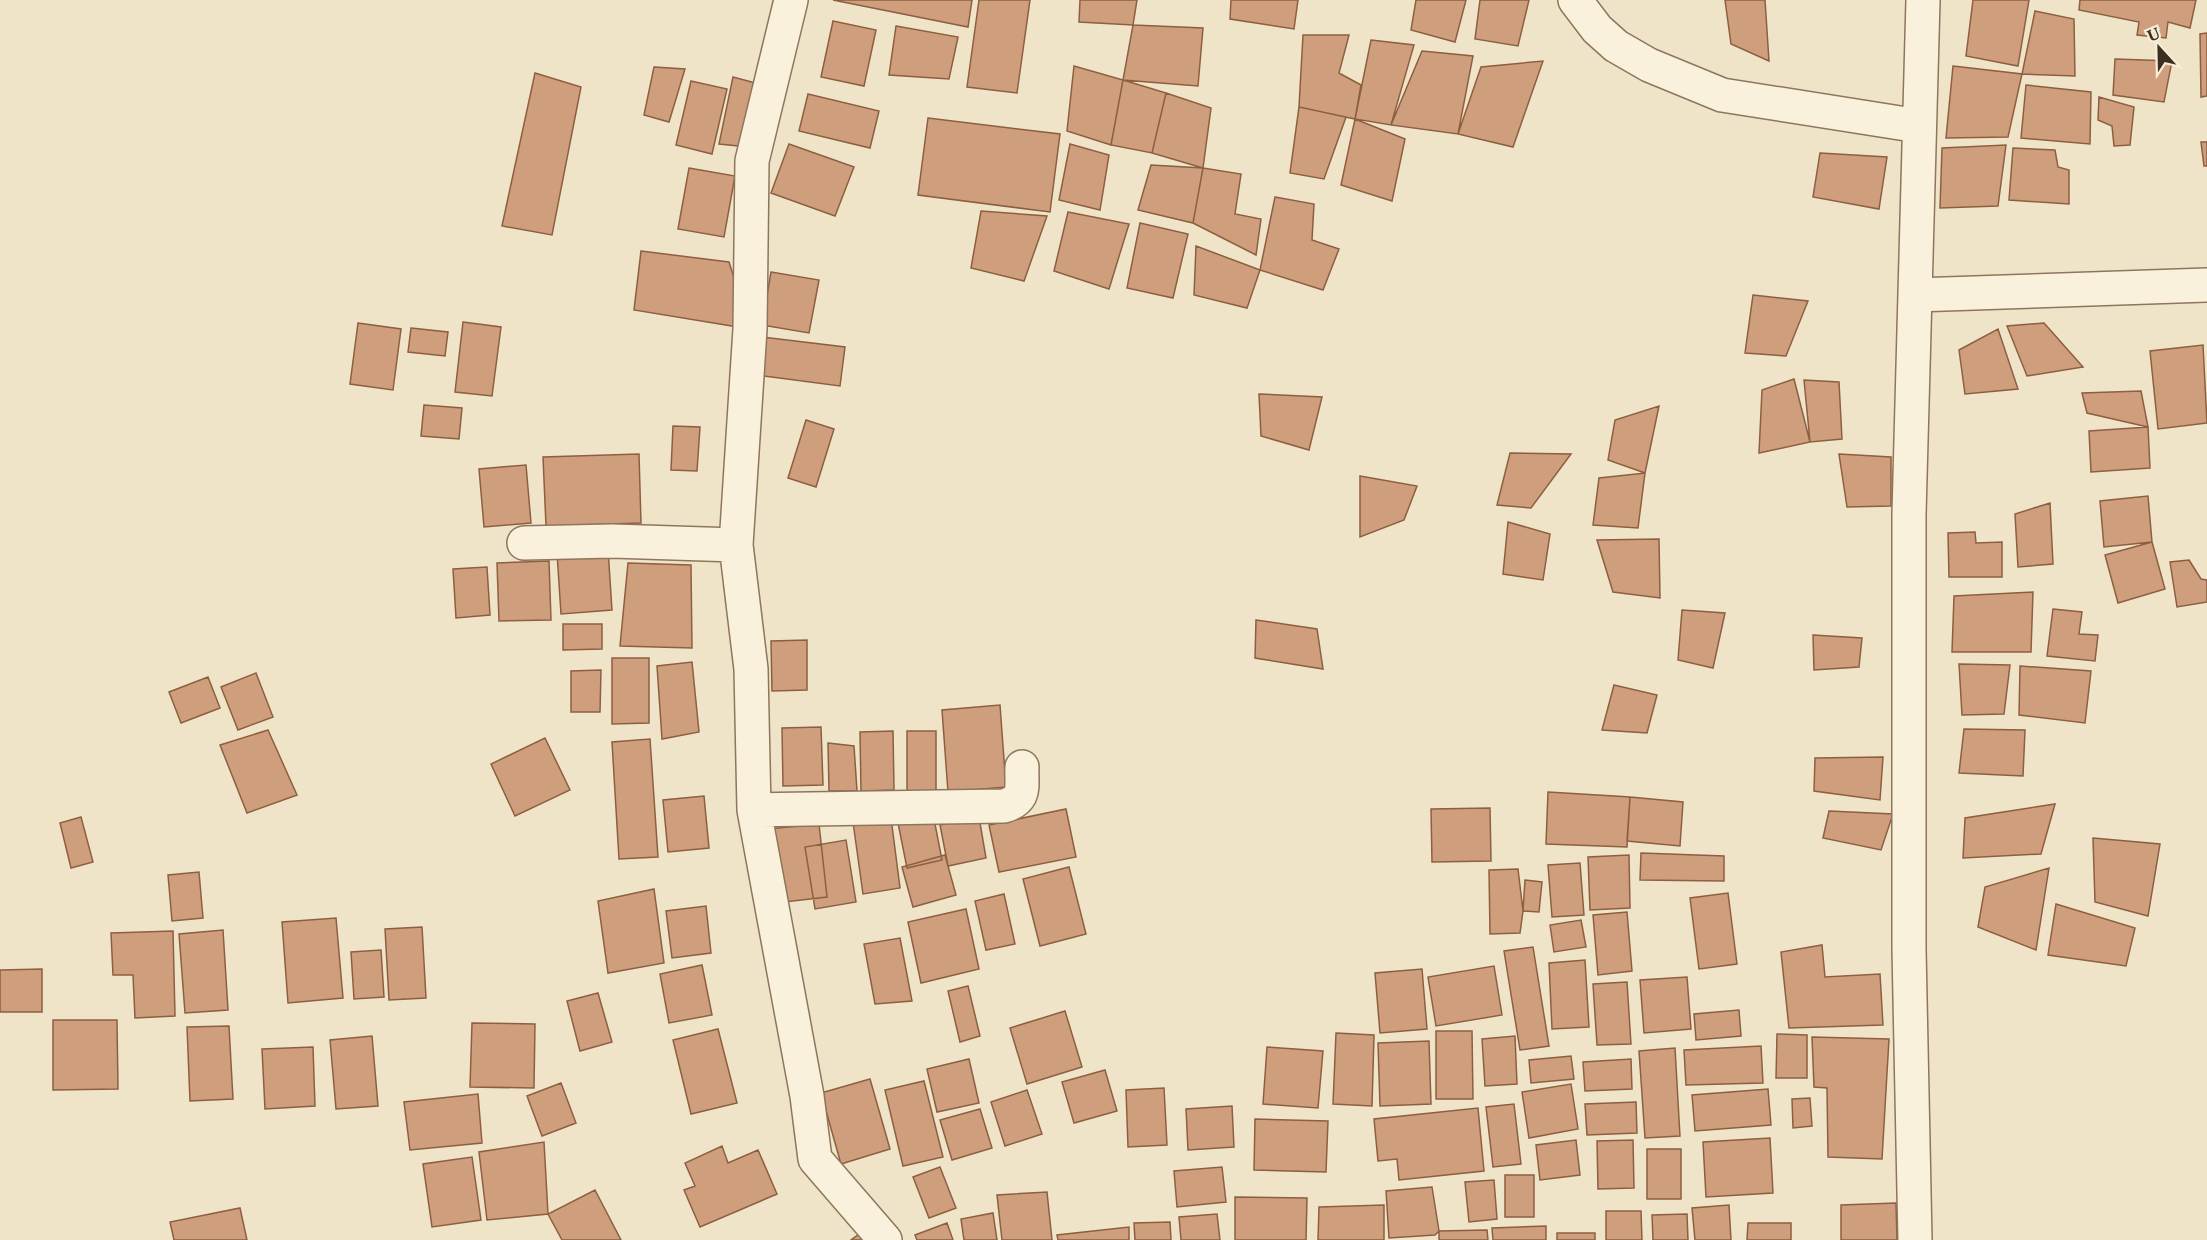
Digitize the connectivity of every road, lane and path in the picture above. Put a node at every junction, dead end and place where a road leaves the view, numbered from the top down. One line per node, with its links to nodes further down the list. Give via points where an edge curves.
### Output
1 (791, 0): 8 (street, via 752,161 750,329)
2 (1575, 0): 4 (street, via 1616,46 1649,65 1722,95)
3 (1923, 0): 4 (street)
4 (1919, 126): 6 (street)
5 (2207, 285): 6 (street)
6 (1915, 295): 12 (street, via 1908,733)
7 (524, 543): 8 (street)
8 (736, 545): 10 (street, via 751,669)
9 (1022, 767): 10 (street, via 1021,796 1004,806)
10 (754, 810): 11 (street, via 805,1084 815,1159)
11 (885, 1240)
12 (1915, 1240)

